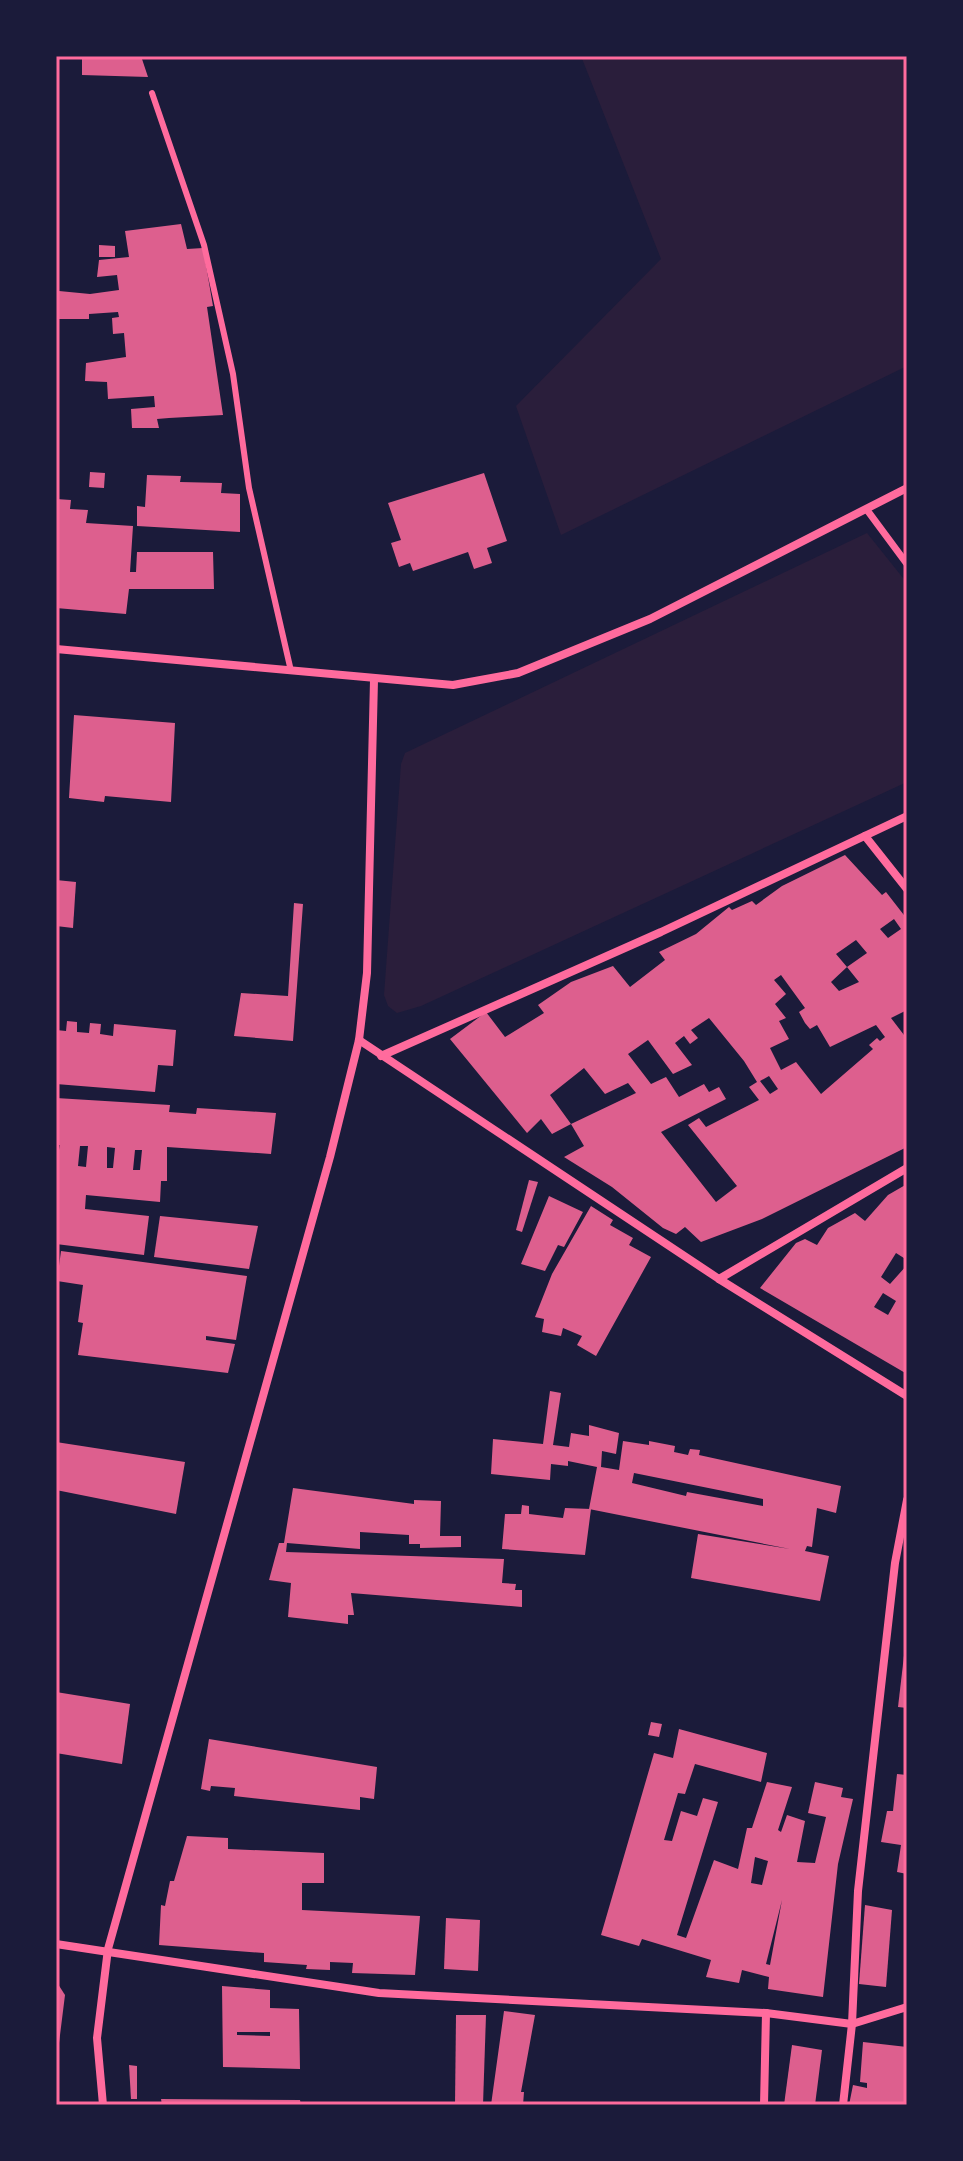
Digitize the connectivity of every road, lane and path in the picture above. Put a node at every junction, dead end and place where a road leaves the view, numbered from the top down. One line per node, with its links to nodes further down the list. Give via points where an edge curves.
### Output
1 (152, 93): 6 (lane, via 204,245 233,374 249,488)
2 (907, 488): 3 (street)
3 (867, 510): 4 (street); 7 (street, via 650,619 518,673 453,685)
4 (907, 564)
5 (56, 649): 6 (street)
6 (291, 671): 7 (street)
7 (374, 680): 11 (street, via 367,973)
8 (907, 816): 9 (street)
9 (865, 836): 10 (street); 12 (street)
10 (907, 889)
11 (359, 1040): 12 (street); 18 (street)
12 (381, 1056): 14 (street)
13 (907, 1168): 14 (street)
14 (719, 1279): 15 (street)
15 (907, 1396)
16 (907, 1500): 21 (street, via 895,1563 858,1891)
17 (56, 1944): 18 (street)
18 (108, 1949): 20 (street, via 379,1993); 22 (street, via 97,2038)
19 (907, 2007): 21 (street)
20 (766, 2013): 21 (street); 23 (street)
21 (852, 2024): 24 (street)
22 (103, 2105)
23 (764, 2105)
24 (843, 2105)

